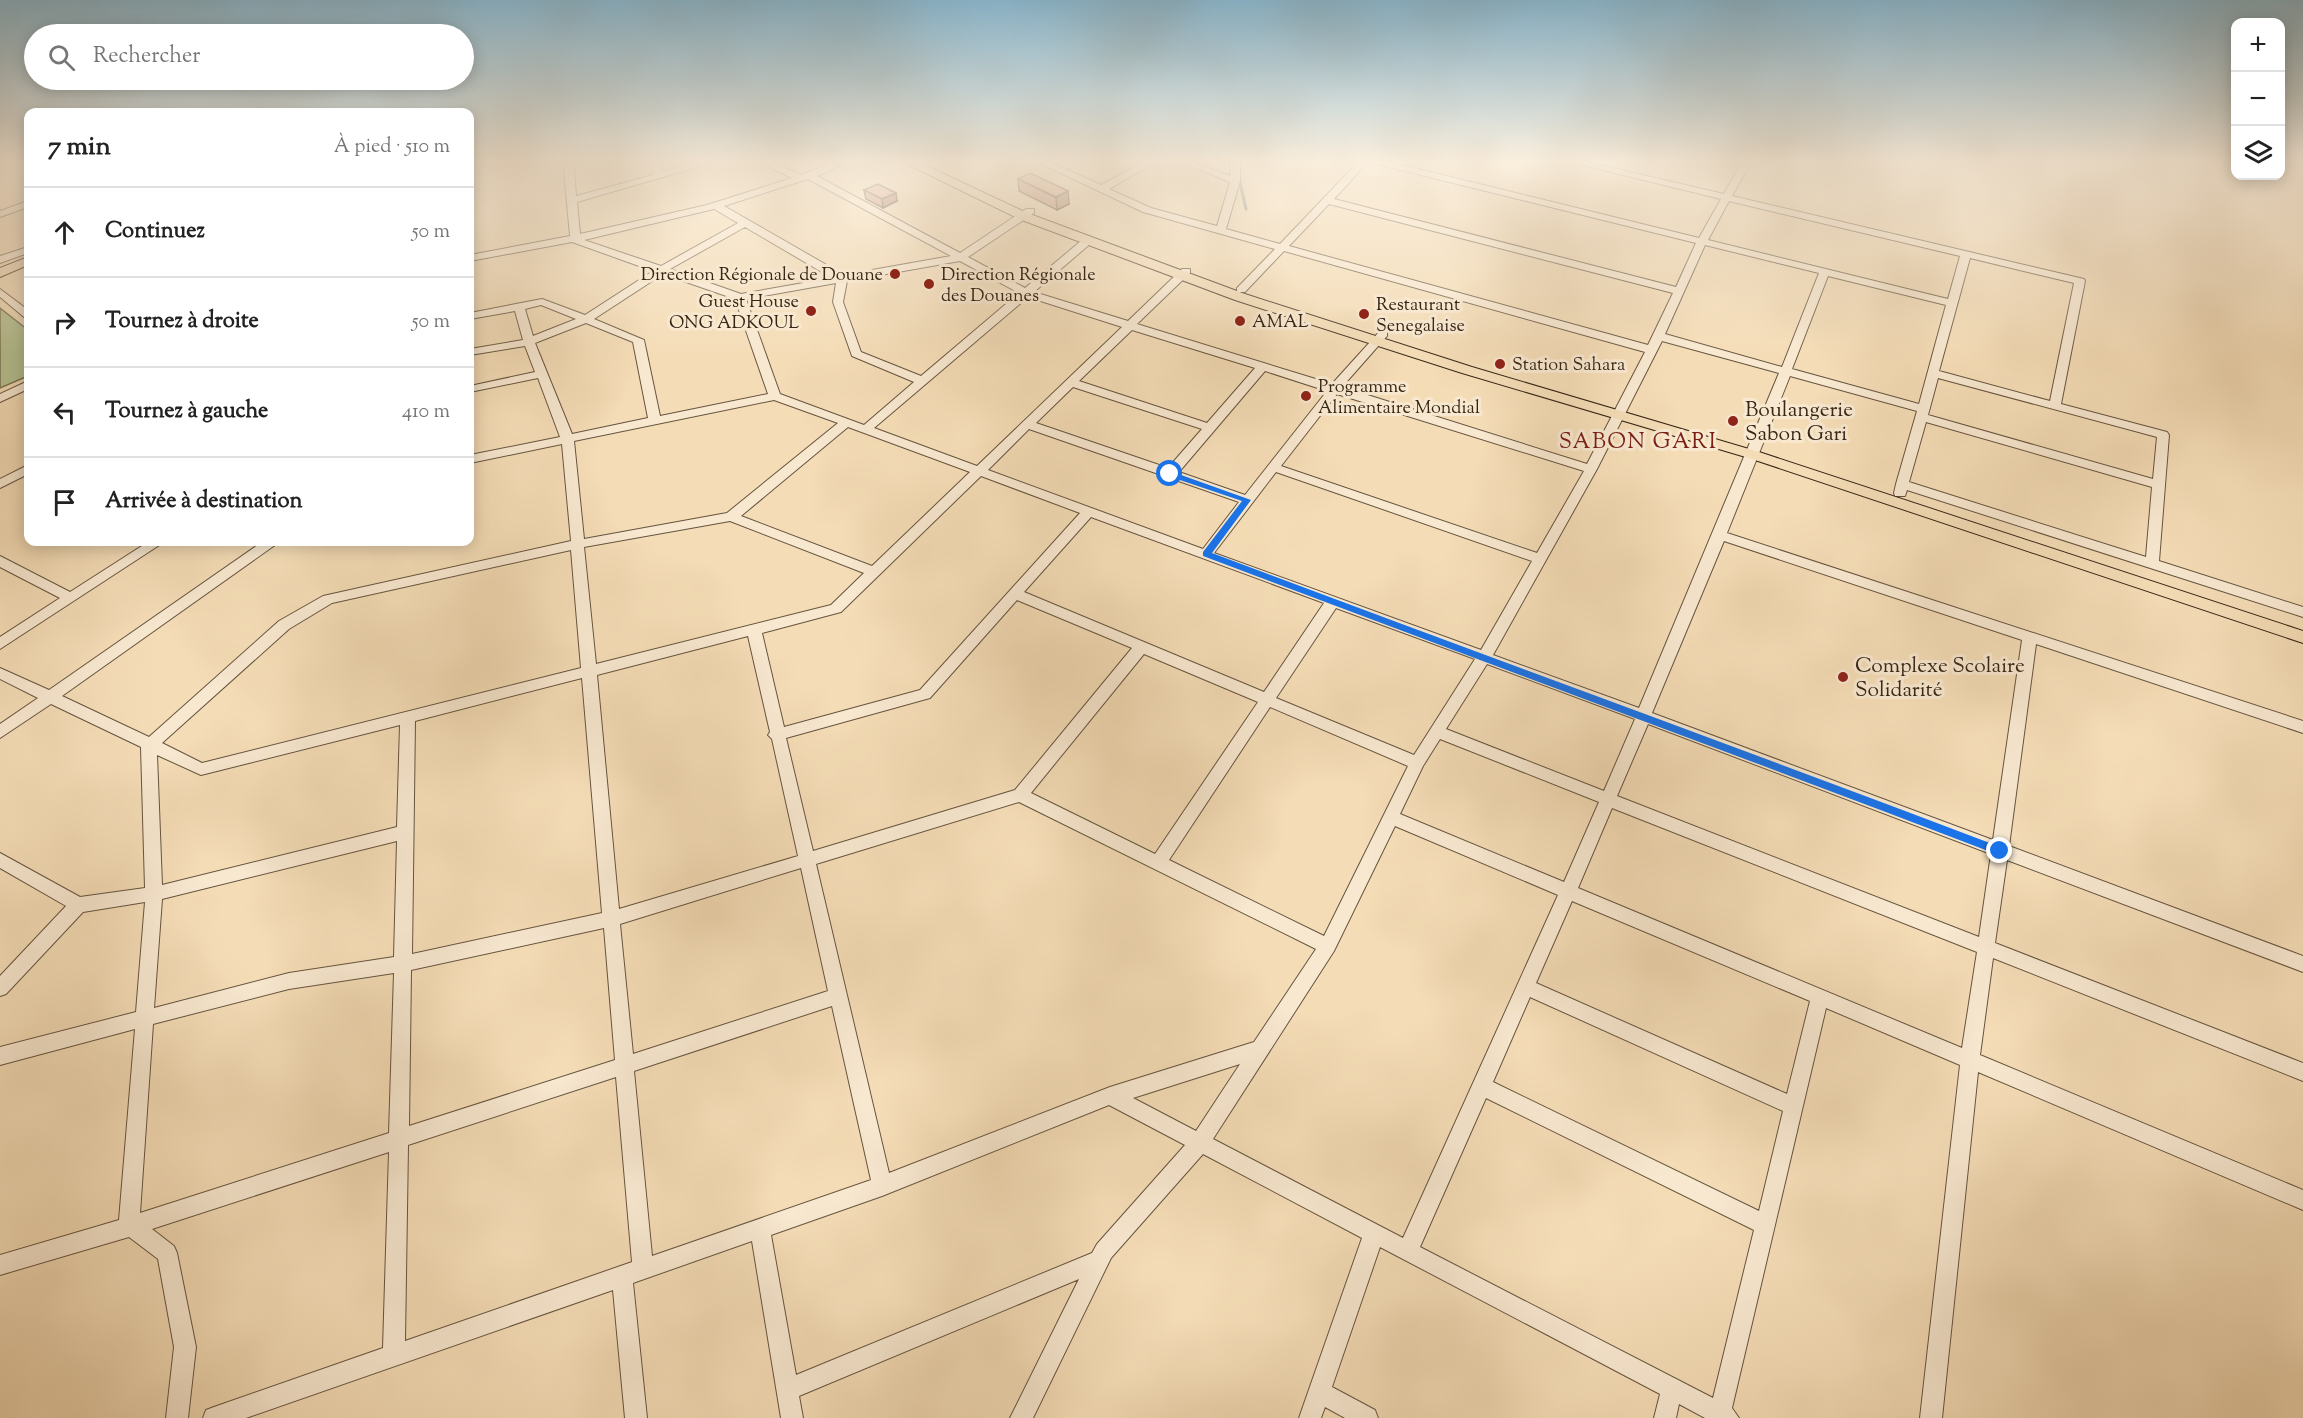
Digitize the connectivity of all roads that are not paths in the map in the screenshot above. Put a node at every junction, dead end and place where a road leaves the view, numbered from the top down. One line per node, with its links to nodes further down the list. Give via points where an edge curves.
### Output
1 (574, 225): 17 (street)
2 (636, 225): 17 (street)
3 (741, 225): 29 (street)
4 (749, 225): 33 (street)
5 (897, 225): 25 (street)
6 (1010, 225): 25 (street)
7 (1051, 225): 19 (main road)
8 (1056, 225): 32 (main road)
9 (1203, 225): 16 (street)
10 (1222, 225): 16 (street)
11 (1302, 225): 20 (street)
12 (1424, 225): 35 (street)
13 (1642, 225): 18 (street)
14 (1711, 225): 18 (street)
15 (1842, 225): 22 (street)
16 (1221, 230): 20 (street)
17 (575, 240): 23 (street); 29 (street)
18 (1702, 241): 30 (street); 35 (street)
19 (1086, 242): 32 (main road); 37 (street)
20 (1282, 246): 34 (street); 49 (street)
21 (24, 251): 26 (street)
22 (1966, 254): 40 (street); 62 (street, via 2080,281)
23 (474, 257)
24 (24, 258): 28 (main road)
25 (960, 258): 33 (street); 37 (street)
26 (0, 260)
27 (24, 263): 31 (main road)
28 (0, 267)
29 (663, 269): 38 (street); 44 (street)
30 (1824, 271): 40 (street); 52 (street)
31 (0, 273)
32 (1184, 274): 34 (main road); 39 (main road); 45 (street)
33 (842, 279): 38 (street); 55 (street, via 838,302 856,354)
34 (1241, 290): 39 (main road)
35 (1679, 291): 46 (street)
36 (0, 292): 42 (street)
37 (1026, 293): 45 (street); 55 (street)
38 (740, 297): 60 (street)
39 (1272, 303): 47 (main road)
40 (1952, 303): 53 (street)
41 (519, 307): 43 (street); 44 (street, via 542,302); 48 (street)
42 (24, 311)
43 (474, 315)
44 (586, 319): 48 (street); 65 (street, via 638,340)
45 (1130, 325): 51 (street); 56 (street)
46 (1658, 336): 49 (street); 52 (street)
47 (1380, 338): 59 (street); 63 (main road)
48 (529, 342): 50 (street); 54 (street)
49 (1652, 350): 63 (street)
50 (474, 351)
51 (1263, 366): 59 (street); 68 (street)
52 (1786, 372): 64 (street); 71 (street)
53 (1933, 373): 62 (street); 64 (street)
54 (542, 374): 58 (street); 70 (street)
55 (922, 381): 69 (street)
56 (1069, 382): 67 (street); 68 (street)
57 (24, 387): 61 (street)
58 (474, 388)
59 (1334, 388): 73 (street); 74 (street)
60 (775, 396): 65 (street); 66 (street)
61 (0, 398)
62 (2055, 406): 81 (street, via 2163,435)
63 (1619, 411): 71 (main road); 74 (street)
64 (1922, 413): 81 (street); 82 (street)
65 (655, 421): 70 (street)
66 (847, 422): 69 (street); 85 (street)
67 (1026, 424): 75 (street); 77 (street)
68 (1210, 428): 77 (street)
69 (866, 429): 75 (street)
70 (568, 440): 72 (street); 88 (street)
71 (1756, 451): 82 (main road); 86 (main road); 87 (street)
72 (474, 458)
73 (1273, 467): 83 (street); 92 (street)
74 (1591, 469): 92 (street)
75 (978, 470): 84 (street); 95 (street)
76 (24, 471): 78 (street)
77 (1170, 474): 83 (street)
78 (16, 476): 79 (street); 80 (street)
79 (24, 479)
80 (0, 484)
81 (2159, 485): 94 (street)
82 (1901, 489): 86 (main road); 94 (street)
83 (1247, 500): 91 (street)
84 (1089, 511): 91 (street); 96 (street)
85 (731, 517): 88 (street); 95 (street)
86 (1972, 521): 100 (main road); 103 (main road)
87 (1720, 534): 102 (street); 111 (street)
88 (578, 544): 107 (street); 117 (street, via 328,599 284,625)
89 (151, 546): 97 (street)
90 (264, 546): 109 (street)
91 (1206, 554): 98 (street)
92 (1541, 559): 106 (street)
93 (0, 561): 97 (street)
94 (2152, 563): 99 (street)
95 (874, 572): 101 (street, via 836,609)
96 (1014, 593): 105 (street); 116 (street, via 925,694)
97 (72, 598): 104 (street)
98 (1333, 601): 106 (street); 110 (street)
99 (2303, 612)
100 (2303, 626)
101 (754, 630): 107 (street); 116 (street)
102 (2030, 637): 113 (street); 123 (street)
103 (2303, 637)
104 (0, 644)
105 (1141, 647): 110 (street); 119 (street)
106 (1484, 659): 111 (street); 115 (street)
107 (589, 671): 112 (street); 130 (street)
108 (0, 673): 109 (street)
109 (47, 698): 114 (street); 117 (street)
110 (1269, 699): 118 (street); 126 (street)
111 (1644, 716): 120 (street); 123 (street)
112 (408, 717): 117 (street, via 201,769); 122 (street)
113 (2303, 727)
114 (0, 732)
115 (1437, 732): 118 (street); 120 (street)
116 (776, 735): 125 (street)
117 (149, 746): 128 (street)
118 (1417, 763): 121 (street)
119 (1020, 795): 125 (street); 126 (street)
120 (1609, 799): 127 (street); 132 (street)
121 (1391, 817): 127 (street); 131 (street)
122 (406, 832): 128 (street); 133 (street)
123 (2000, 851): 132 (street); 134 (street)
124 (0, 860): 129 (street)
125 (805, 860): 130 (street); 137 (street)
126 (1158, 863): 131 (street)
127 (1570, 891): 135 (street); 138 (street)
128 (154, 894): 129 (street); 139 (street)
129 (78, 905): 136 (street)
130 (611, 919): 133 (street); 143 (street)
131 (1328, 946): 140 (street)
132 (1986, 947): 142 (street); 144 (street)
133 (402, 964): 139 (street, via 289,981); 148 (street)
134 (2303, 964)
135 (1527, 987): 145 (street); 147 (street)
136 (0, 988)
137 (837, 996): 143 (street); 150 (street)
138 (1820, 996): 142 (street); 147 (street)
139 (145, 1019): 141 (street); 153 (street)
140 (1260, 1048): 146 (street); 149 (street)
141 (0, 1056)
142 (1970, 1060): 151 (street); 174 (street)
143 (625, 1064): 148 (street); 159 (street)
144 (2303, 1071)
145 (1482, 1086): 152 (street); 156 (street)
146 (1110, 1096): 149 (street); 150 (street)
147 (1794, 1107): 152 (street)
148 (399, 1138): 153 (street); 161 (street)
149 (1199, 1144): 155 (street); 157 (street)
150 (882, 1186): 154 (street)
151 (2303, 1200)
152 (1766, 1225): 165 (street)
153 (129, 1226): 158 (street); 166 (street, via 167,1253 185,1347)
154 (759, 1229): 159 (street); 163 (street)
155 (1374, 1234): 156 (street); 164 (street)
156 (1407, 1251): 162 (street)
157 (1100, 1260): 163 (street); 170 (street)
158 (0, 1265)
159 (643, 1269): 160 (street)
160 (622, 1277): 161 (street); 168 (street)
161 (393, 1356): 167 (street)
162 (1672, 1388): 165 (street); 173 (street)
163 (787, 1390): 169 (street)
164 (1319, 1392): 171 (street); 172 (street)
165 (1724, 1416)
166 (177, 1418)
167 (214, 1418)
168 (636, 1418)
169 (792, 1418)
170 (1021, 1418)
171 (1310, 1418)
172 (1367, 1418)
173 (1665, 1418)
174 (1931, 1418)

